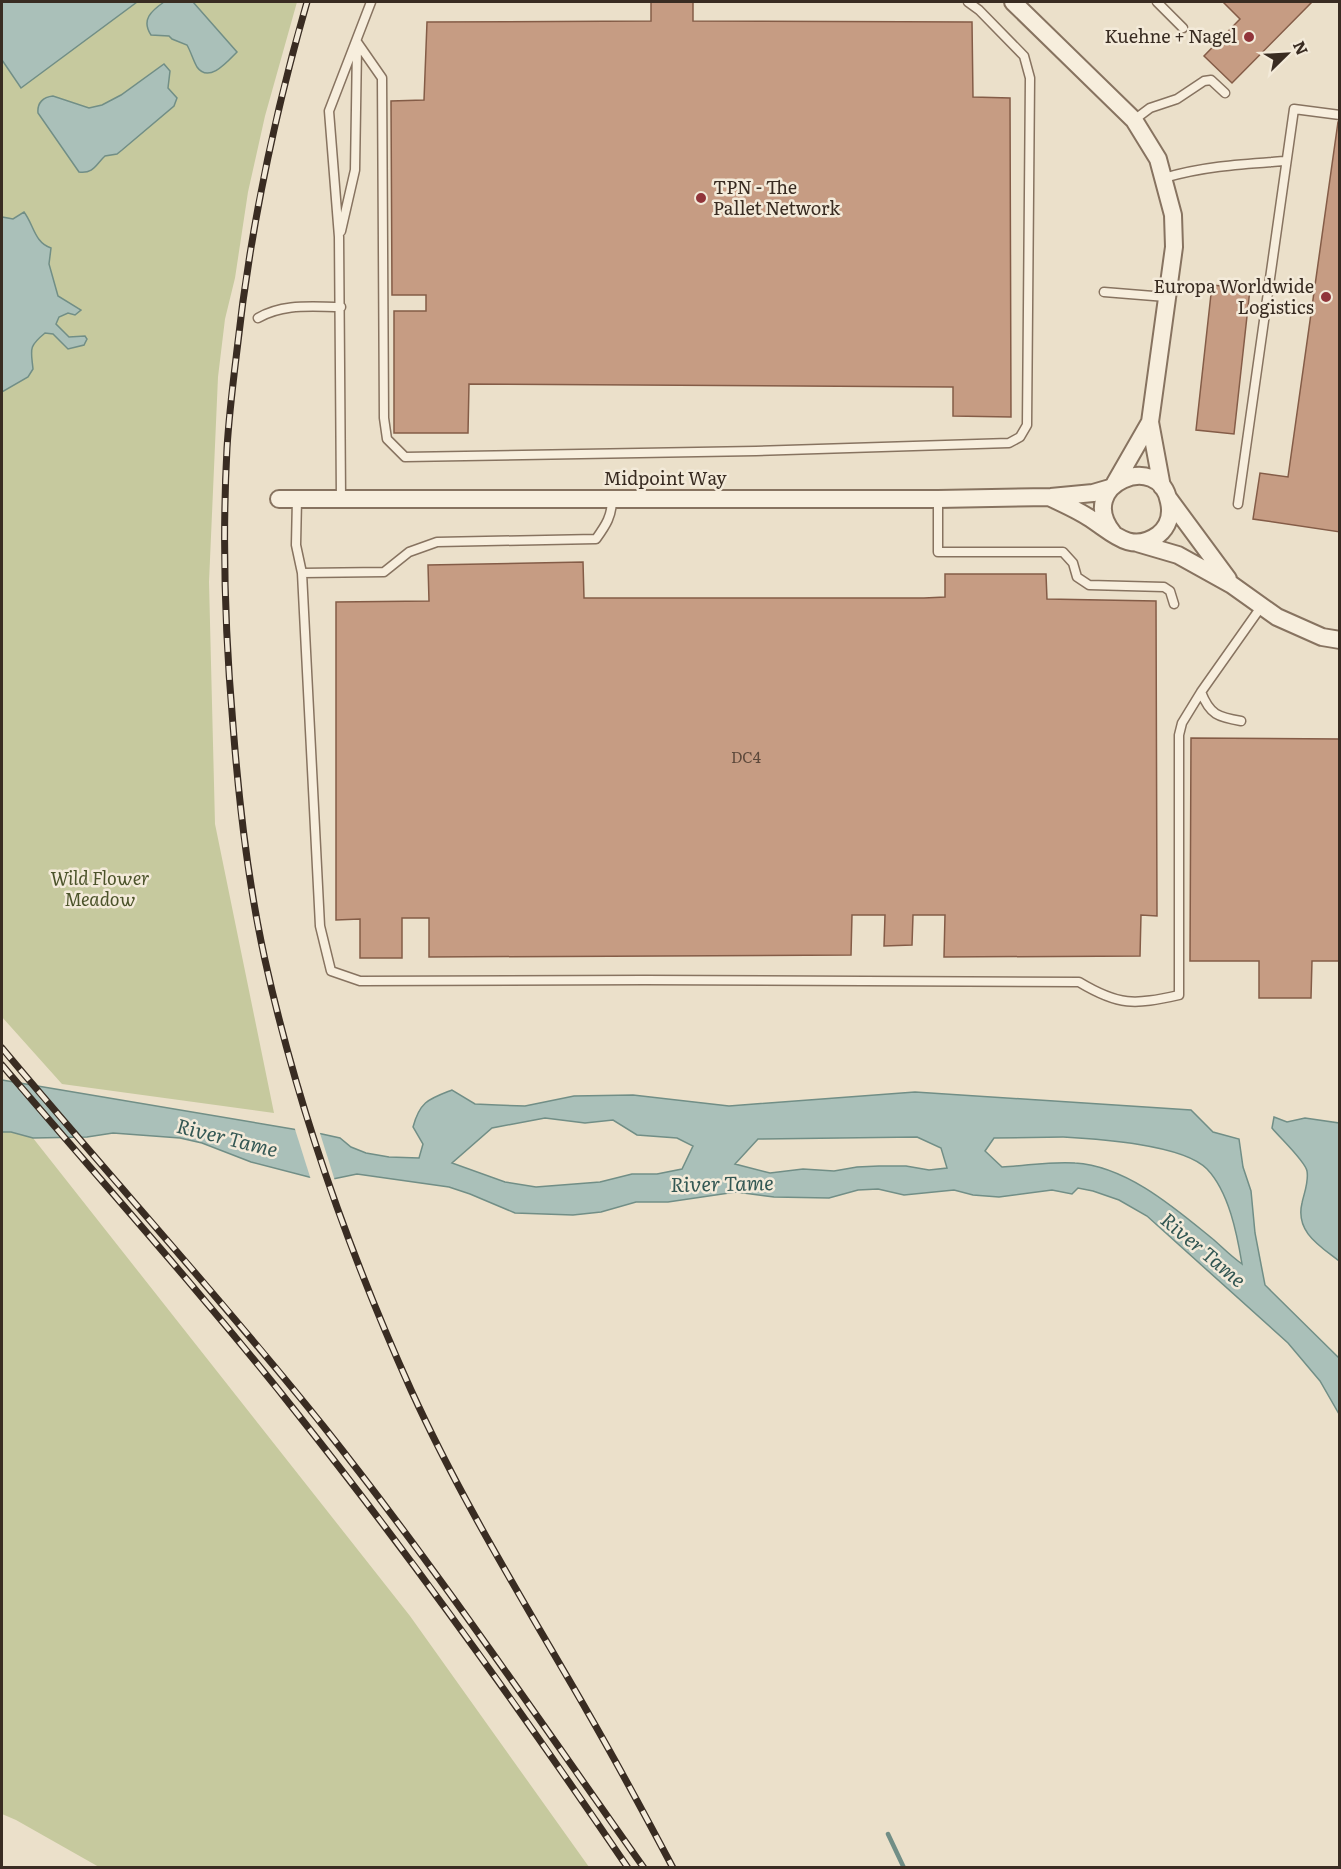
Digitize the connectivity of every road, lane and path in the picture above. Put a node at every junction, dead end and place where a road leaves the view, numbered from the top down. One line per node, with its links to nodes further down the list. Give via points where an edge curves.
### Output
1 (371, 2): 6 (lane)
2 (968, 2): 6 (lane, via 1024,56 1030,78 1027,425 1020,437 1009,443 405,457 387,439 384,418 382,78)
3 (1013, 2): 9 (street)
4 (1156, 2): 5 (lane)
5 (1183, 28)
6 (357, 42): 12 (lane, via 355,170); 12 (lane, via 329,111)
7 (1225, 93): 9 (lane, via 1211,80 1204,81)
8 (1340, 115): 10 (lane, via 1294,109)
9 (1134, 120): 11 (street, via 1158,159)
10 (1285, 161): 11 (lane, via 1227,165); 26 (lane)
11 (1164, 178): 14 (street, via 1173,215 1174,247)
12 (339, 237): 15 (lane)
13 (1104, 292): 14 (lane)
14 (1166, 297): 17 (street)
15 (341, 307): 16 (lane, via 286,307); 21 (lane)
16 (258, 318)
17 (1150, 422): 18 (street); 19 (street)
18 (1113, 486): 19 (street, via 1125,477 1138,476 1152,479); 20 (street, Midpoint Way, via 1093,493); 27 (street, via 1106,495 1103,512)
19 (1166, 493): 28 (street, via 1171,512 1165,528 1150,540); 30 (street)
20 (1051, 497): 25 (street, Midpoint Way); 27 (street, Midpoint Way)
21 (341, 498): 22 (street, Midpoint Way); 24 (street, Midpoint Way)
22 (612, 498): 25 (street, Midpoint Way); 29 (lane, via 609,520 596,539 437,542 409,552 384,572)
23 (279, 499): 24 (street, Midpoint Way)
24 (297, 499): 29 (lane, via 296,545)
25 (938, 499): 31 (lane, via 938,552 1063,552 1073,563 1077,578 1089,585 1164,587 1170,591)
26 (1238, 504)
27 (1113, 533): 28 (street, via 1124,541)
28 (1137, 543): 30 (street, via 1178,555)
29 (302, 573): 34 (lane, via 320,926 331,971 360,981 1079,982 1112,1000 1128,1002 1179,995 1179,735)
30 (1232, 585): 32 (street)
31 (1174, 604)
32 (1262, 607): 33 (street, via 1322,637); 34 (lane)
33 (1340, 640)
34 (1201, 692): 35 (lane, via 1207,707 1222,718)
35 (1241, 721)

